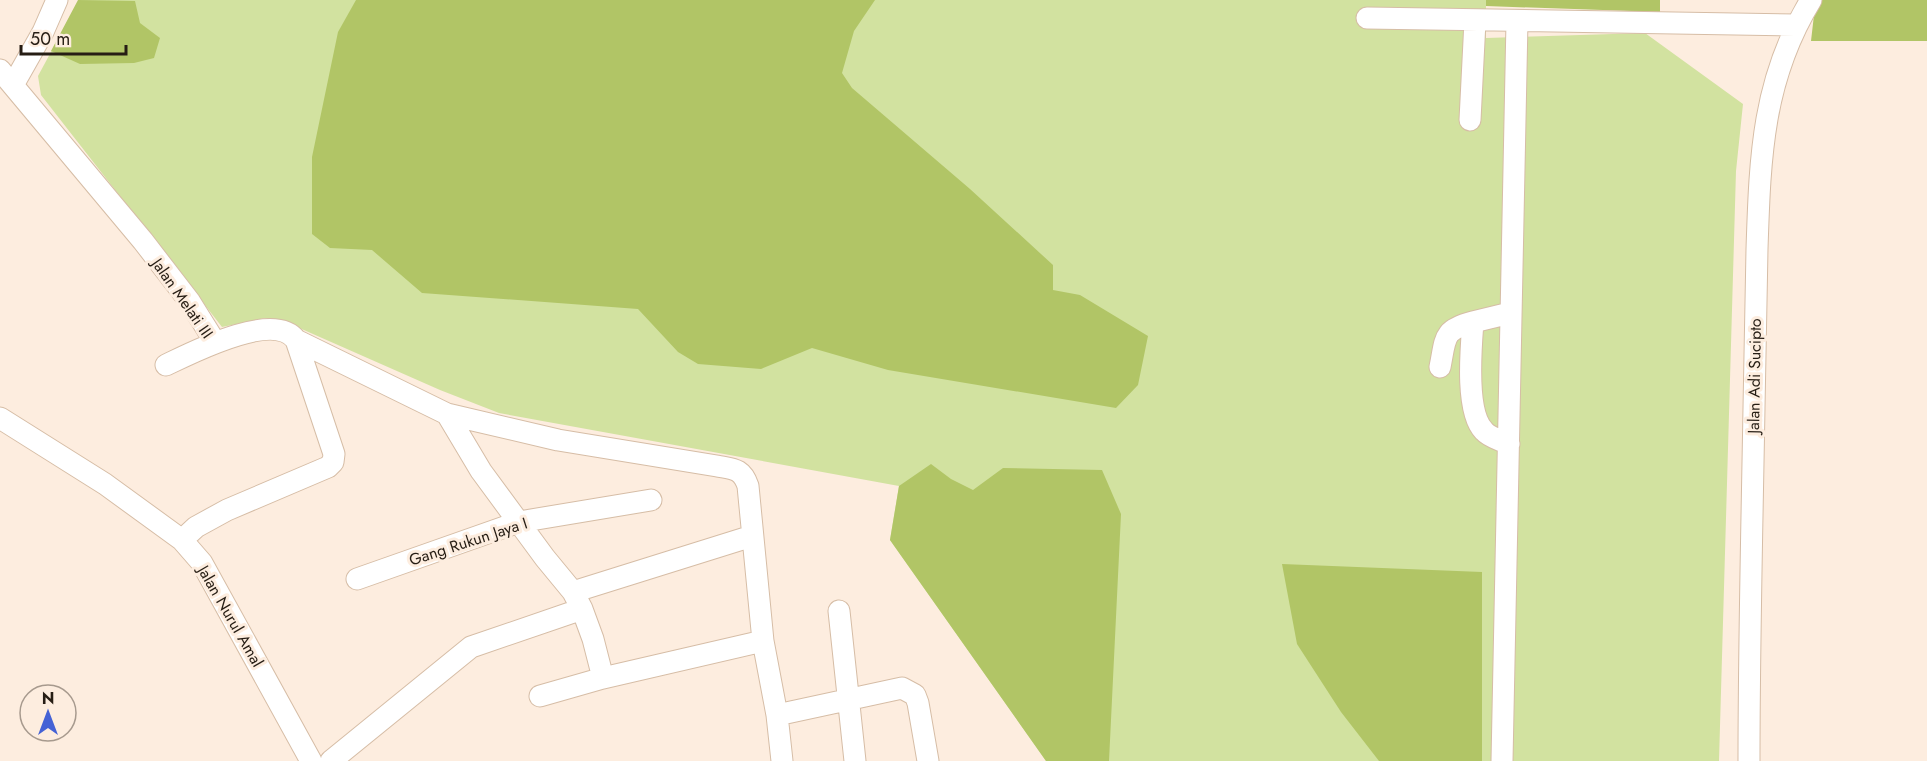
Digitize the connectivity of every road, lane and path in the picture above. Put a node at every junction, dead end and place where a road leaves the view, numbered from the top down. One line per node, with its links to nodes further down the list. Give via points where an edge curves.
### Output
1 (57, 0): 7 (street, Jalan Melati III, via 43,32)
2 (1811, 0): 6 (street, Jalan Adi Sucipto)
3 (1366, 18): 4 (street)
4 (1476, 21): 5 (street); 8 (street)
5 (1517, 21): 6 (street); 9 (street)
6 (1796, 25): 36 (street, Jalan Adi Sucipto, via 1775,79 1766,116 1759,194)
7 (6, 77): 12 (street, Jalan Melati III, via 143,241)
8 (1470, 120)
9 (1510, 314): 10 (street); 17 (street)
10 (1473, 322): 14 (street, via 1448,333); 17 (street, via 1471,376 1478,422 1488,434)
11 (296, 340): 12 (street, Jalan Melati III, via 289,333 270,330); 15 (street, Jalan Melati III); 21 (street, via 332,444 333,462 195,527)
12 (215, 342): 13 (street)
13 (166, 365)
14 (1440, 367)
15 (447, 414): 19 (street, via 481,471); 20 (street, Jalan Melati III, via 558,440 735,470 744,476 748,486)
16 (0, 418): 21 (street, Jalan Nurul Amal, via 93,475)
17 (1509, 444): 35 (street)
18 (651, 500): 19 (street, Gang Rukun Jaya I)
19 (519, 522): 22 (street, Gang Rukun Jaya I); 23 (street)
20 (752, 536): 23 (street); 25 (street, Jalan Melati III)
21 (182, 540): 30 (street, Jalan Nurul Amal, via 202,563)
22 (357, 579)
23 (577, 600): 26 (street); 31 (street, via 471,647)
24 (839, 611): 28 (street)
25 (763, 640): 26 (street); 29 (street, Jalan Melati III)
26 (603, 678): 27 (street)
27 (540, 696)
28 (848, 700): 29 (street); 33 (street); 34 (street, via 902,688 915,695)
29 (777, 715): 32 (street, Jalan Melati III)
30 (311, 761)
31 (331, 761)
32 (782, 761)
33 (855, 761)
34 (928, 761)
35 (1502, 761)
36 (1749, 761)

